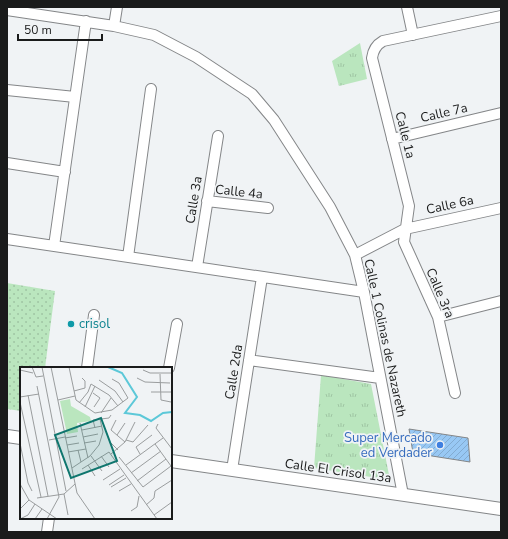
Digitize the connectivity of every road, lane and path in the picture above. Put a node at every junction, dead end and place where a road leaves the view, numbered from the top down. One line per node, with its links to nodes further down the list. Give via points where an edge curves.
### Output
1 (117, 7): 6 (street)
2 (407, 7): 7 (street)
3 (7, 10): 5 (street, Calle 1 Colinas de Nazareth)
4 (501, 16): 7 (street)
5 (86, 21): 6 (street, Calle 1 Colinas de Nazareth); 10 (street)
6 (114, 26): 22 (street, Calle 1 Colinas de Nazareth, via 154,35 196,57 252,94 274,120 300,160 330,207)
7 (413, 35): 13 (street, Calle 1a, via 383,41 375,48 372,58)
8 (151, 89): 23 (street)
9 (7, 90): 10 (street)
10 (75, 97): 15 (street)
11 (501, 113): 13 (street, Calle 7a)
12 (218, 136): 16 (street, Calle 3a)
13 (392, 139): 19 (street, Calle 1a, via 409,206)
14 (7, 163): 15 (street)
15 (65, 172): 21 (street)
16 (207, 201): 17 (street, Calle 4a); 24 (street, Calle 3a)
17 (268, 208)
18 (501, 208): 19 (street, Calle 6a)
19 (405, 229): 22 (street, Calle 6a); 29 (street, Calle 3ra, via 404,242)
20 (7, 239): 21 (street)
21 (54, 246): 23 (street)
22 (355, 255): 26 (street, Calle 1 Colinas de Nazareth)
23 (128, 257): 24 (street)
24 (196, 267): 25 (street)
25 (262, 277): 26 (street); 31 (street, Calle 2da)
26 (364, 292): 34 (street, Calle 1 Colinas de Nazareth)
27 (501, 301): 29 (street)
28 (94, 315): 32 (street)
29 (438, 318): 35 (street, Calle 3ra)
30 (177, 324): 33 (street)
31 (249, 360): 34 (street); 39 (street, Calle 2da)
32 (87, 367)
33 (169, 367)
34 (380, 378): 40 (street, Calle 1 Colinas de Nazareth)
35 (456, 393)
36 (7, 436): 37 (street)
37 (20, 438)
38 (172, 462): 39 (street, Calle El Crisol 13a)
39 (232, 470): 40 (street, Calle El Crisol 13a)
40 (403, 495): 41 (street, Calle El Crisol 13a)
41 (501, 509)
42 (49, 519): 43 (street)
43 (47, 532)

